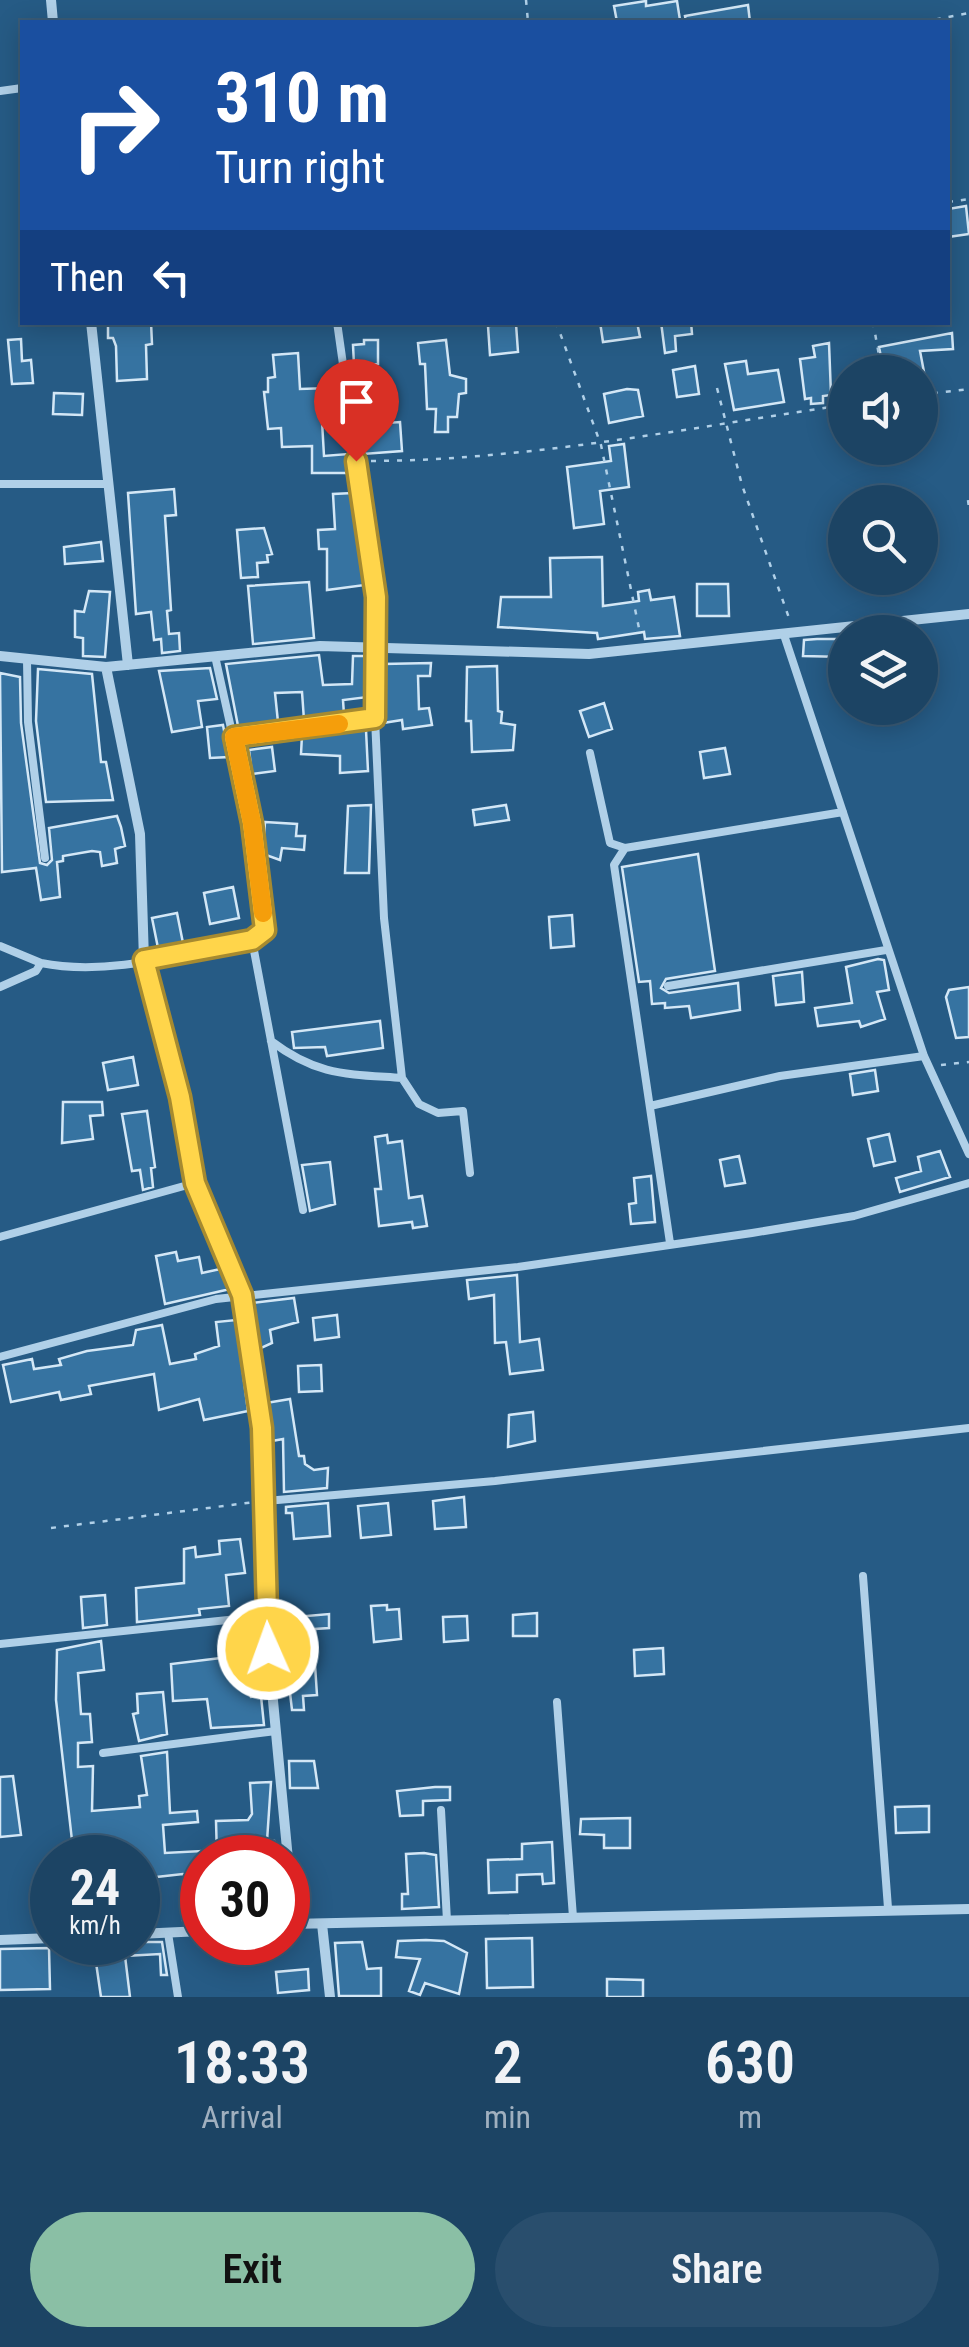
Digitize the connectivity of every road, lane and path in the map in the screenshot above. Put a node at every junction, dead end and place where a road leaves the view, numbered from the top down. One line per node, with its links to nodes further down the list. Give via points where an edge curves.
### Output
1 (969, 13): 2 (path)
2 (933, 20)
3 (91, 325): 16 (street)
4 (337, 325): 14 (lane)
5 (557, 325): 13 (path)
6 (874, 325): 7 (path)
7 (879, 355)
8 (717, 388): 12 (path)
9 (969, 389): 10 (path)
10 (938, 393)
11 (828, 407): 12 (path)
12 (724, 422): 13 (path); 20 (path)
13 (601, 445): 14 (path, via 460,461); 22 (path)
14 (356, 461): 21 (lane, via 376,597)
15 (0, 484): 16 (lane)
16 (108, 484): 26 (street)
17 (968, 500): 18 (path)
18 (969, 508)
19 (969, 614): 20 (street)
20 (789, 634): 22 (street); 31 (lane)
21 (374, 647): 22 (street); 24 (street); 28 (lane)
22 (643, 650)
23 (0, 656): 25 (street)
24 (215, 656): 26 (street); 29 (lane)
25 (27, 660): 27 (street); 33 (lane)
26 (128, 665): 27 (street)
27 (106, 667): 37 (street, via 140,834)
28 (375, 718): 29 (lane); 45 (lane, via 384,918)
29 (234, 737): 34 (lane, via 265,930)
30 (590, 753): 32 (lane, via 610,843)
31 (844, 812): 32 (lane); 36 (lane)
32 (625, 848): 46 (lane, via 614,865)
33 (44, 858)
34 (252, 940): 37 (lane); 41 (lane)
35 (0, 946): 38 (lane)
36 (886, 950): 39 (lane); 42 (lane)
37 (144, 960): 38 (lane, via 76,970); 49 (street)
38 (41, 963): 40 (lane)
39 (668, 986)
40 (0, 987)
41 (272, 1041): 45 (lane, via 322,1072); 51 (lane)
42 (924, 1056): 44 (lane); 46 (lane, via 780,1076)
43 (969, 1062): 44 (path)
44 (929, 1067): 47 (lane)
45 (402, 1078): 48 (lane, via 418,1104 438,1113 463,1112)
46 (650, 1106): 53 (lane)
47 (969, 1154)
48 (470, 1174)
49 (195, 1183): 52 (lane); 54 (street)
50 (969, 1183): 53 (lane, via 854,1216)
51 (304, 1210)
52 (0, 1236)
53 (670, 1243): 54 (lane)
54 (242, 1295): 55 (lane); 57 (street)
55 (0, 1357)
56 (969, 1428): 57 (lane)
57 (266, 1501): 58 (path); 60 (street)
58 (51, 1528)
59 (863, 1576): 67 (lane)
60 (266, 1616): 61 (lane); 63 (street)
61 (0, 1644)
62 (558, 1702): 69 (lane)
63 (276, 1731): 64 (lane); 66 (street)
64 (104, 1753)
65 (441, 1810): 70 (lane)
66 (284, 1835)
67 (888, 1908): 68 (street); 69 (street)
68 (969, 1909)
69 (573, 1918): 70 (street)
70 (447, 1921): 72 (street)
71 (310, 1924): 72 (street)
72 (322, 1924): 79 (street)
73 (180, 1932): 75 (street)
74 (160, 1933): 75 (street)
75 (168, 1933): 78 (lane)
76 (30, 1939): 77 (street)
77 (0, 1940)
78 (178, 1997)
79 (330, 1997)

